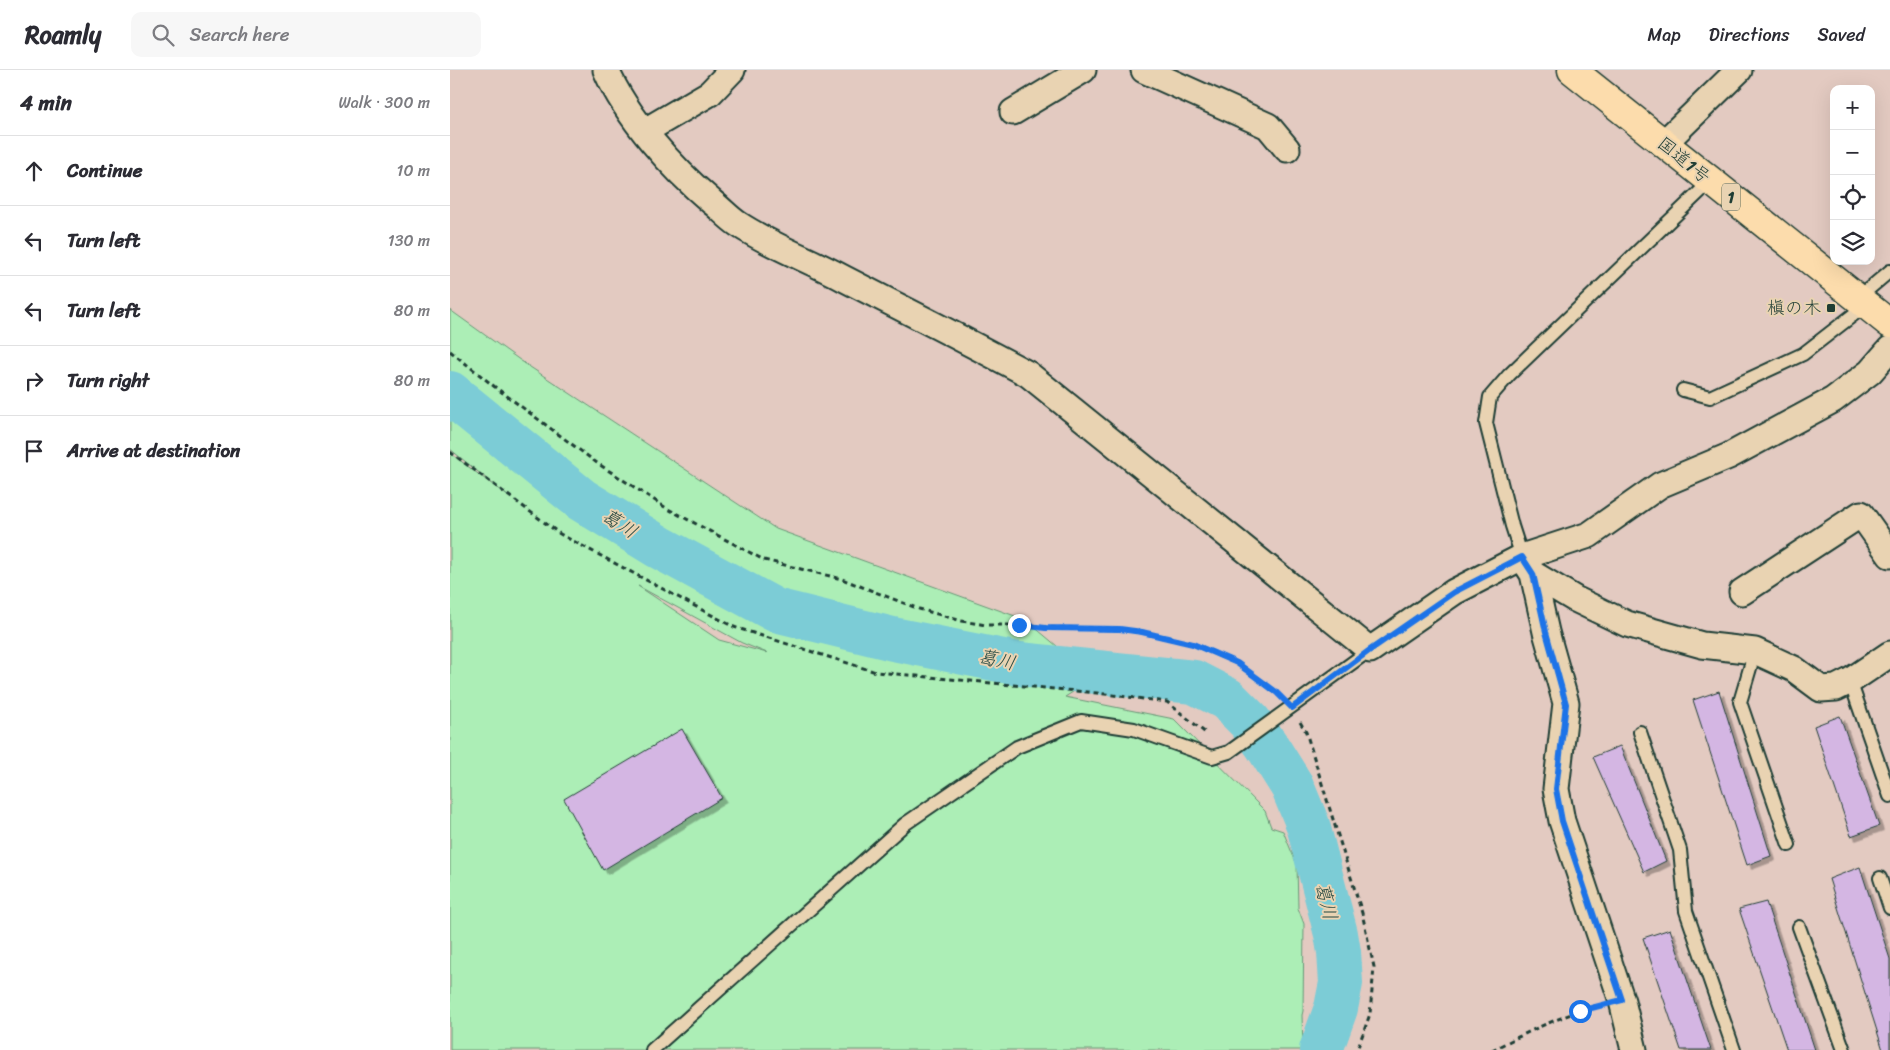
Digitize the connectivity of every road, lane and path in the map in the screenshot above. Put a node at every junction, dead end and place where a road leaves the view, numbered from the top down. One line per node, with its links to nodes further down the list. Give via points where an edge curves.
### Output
1 (606, 70): 8 (street, via 616,93)
2 (1083, 70): 7 (street)
3 (1144, 70): 10 (street, via 1268,126)
4 (1572, 70): 9 (highway, 国道1号 / 1)
5 (1739, 70): 9 (street)
6 (726, 72): 8 (street, via 710,93)
7 (1013, 112)
8 (645, 130): 22 (street, via 667,159 737,223 771,244 842,277 1028,374)
9 (1664, 143): 11 (highway, 国道1号 / 1)
10 (1287, 149)
11 (1711, 181): 13 (highway, 国道1号 / 1); 20 (lane, via 1490,397 1486,423 1512,526)
12 (1890, 271): 13 (lane)
13 (1862, 302): 14 (highway, 国道1号 / 1); 17 (lane, via 1802,354 1710,397)
14 (1890, 324)
15 (1890, 349): 20 (street, via 1870,372 1833,400 1730,456 1660,485 1589,535)
16 (450, 351): 26 (path, via 597,463 668,509 764,560 842,579 918,609 962,621 986,625 1120,629 1193,644 1237,663 1276,692)
17 (1684, 390)
18 (450, 452): 28 (path, via 560,534 734,627 876,672 1167,702)
19 (1890, 555): 21 (street, via 1861,514)
20 (1528, 566): 22 (street, via 1454,592); 23 (street, via 1575,599 1627,624 1702,645); 34 (street, via 1566,704 1556,789 1562,821)
21 (1742, 592)
22 (1370, 650): 26 (lane)
23 (1755, 650): 25 (street, via 1794,669 1821,689 1836,688); 30 (lane, via 1740,702)
24 (1890, 654): 25 (street)
25 (1850, 681): 29 (lane)
26 (1291, 709): 28 (lane); 36 (path, via 1306,732 1369,939 1374,983 1370,1014)
27 (1640, 732): 39 (lane, via 1680,850 1686,911)
28 (1230, 752): 35 (lane, via 1212,757 1134,729 1081,721 1017,747 905,824)
29 (1890, 796)
30 (1789, 845)
31 (1880, 878): 32 (lane)
32 (1890, 908)
33 (1799, 927): 40 (lane)
34 (1622, 1000): 37 (path, via 1580,1011); 38 (street)
35 (652, 1050)
36 (1357, 1050)
37 (1492, 1050)
38 (1634, 1050)
39 (1734, 1050)
40 (1844, 1050)

